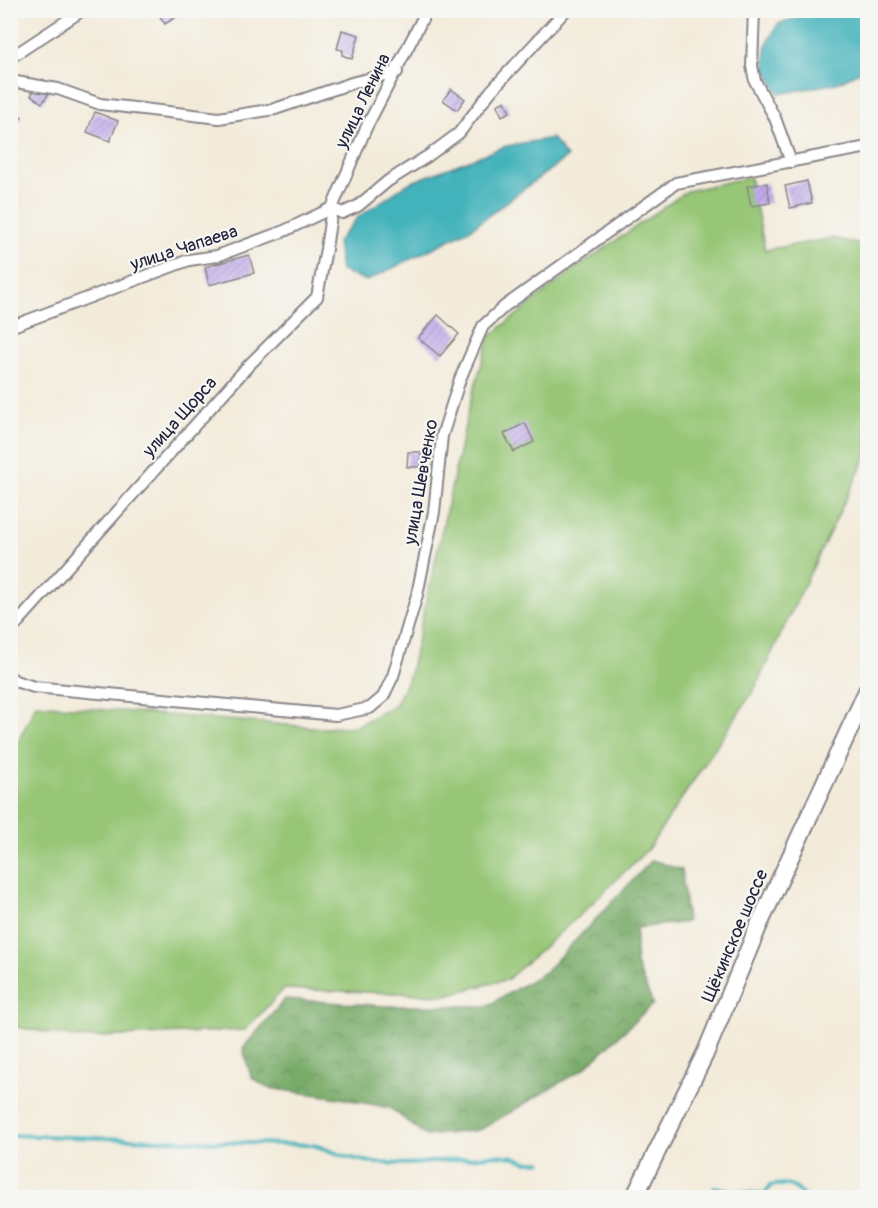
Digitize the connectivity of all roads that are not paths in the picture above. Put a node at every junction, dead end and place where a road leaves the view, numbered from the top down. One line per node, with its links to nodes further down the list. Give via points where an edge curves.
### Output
1 (83, 10): 5 (street)
2 (427, 10): 6 (street, улица Ленина)
3 (566, 10): 10 (street, улица Чапаева, via 491,91 459,133 358,206 342,213)
4 (754, 10): 9 (street, via 755,81 775,118)
5 (10, 58)
6 (397, 72): 7 (street, via 275,109 219,118 100,104 58,89); 10 (street, улица Ленина, via 366,128)
7 (10, 81)
8 (867, 147): 9 (street, улица Шевченко)
9 (791, 162): 13 (street, улица Шевченко, via 676,183 483,326 460,379 442,436 434,512 417,595 393,676 383,697 370,708 336,715 34,687)
10 (332, 208): 11 (street, улица Чапаева, via 217,256 189,260); 12 (street, улица Щорса, via 317,297 249,365)
11 (10, 327)
12 (10, 631)
13 (10, 677)
14 (867, 689): 15 (main road, Щёкинское шоссе, via 758,927 705,1054)
15 (634, 1197)

